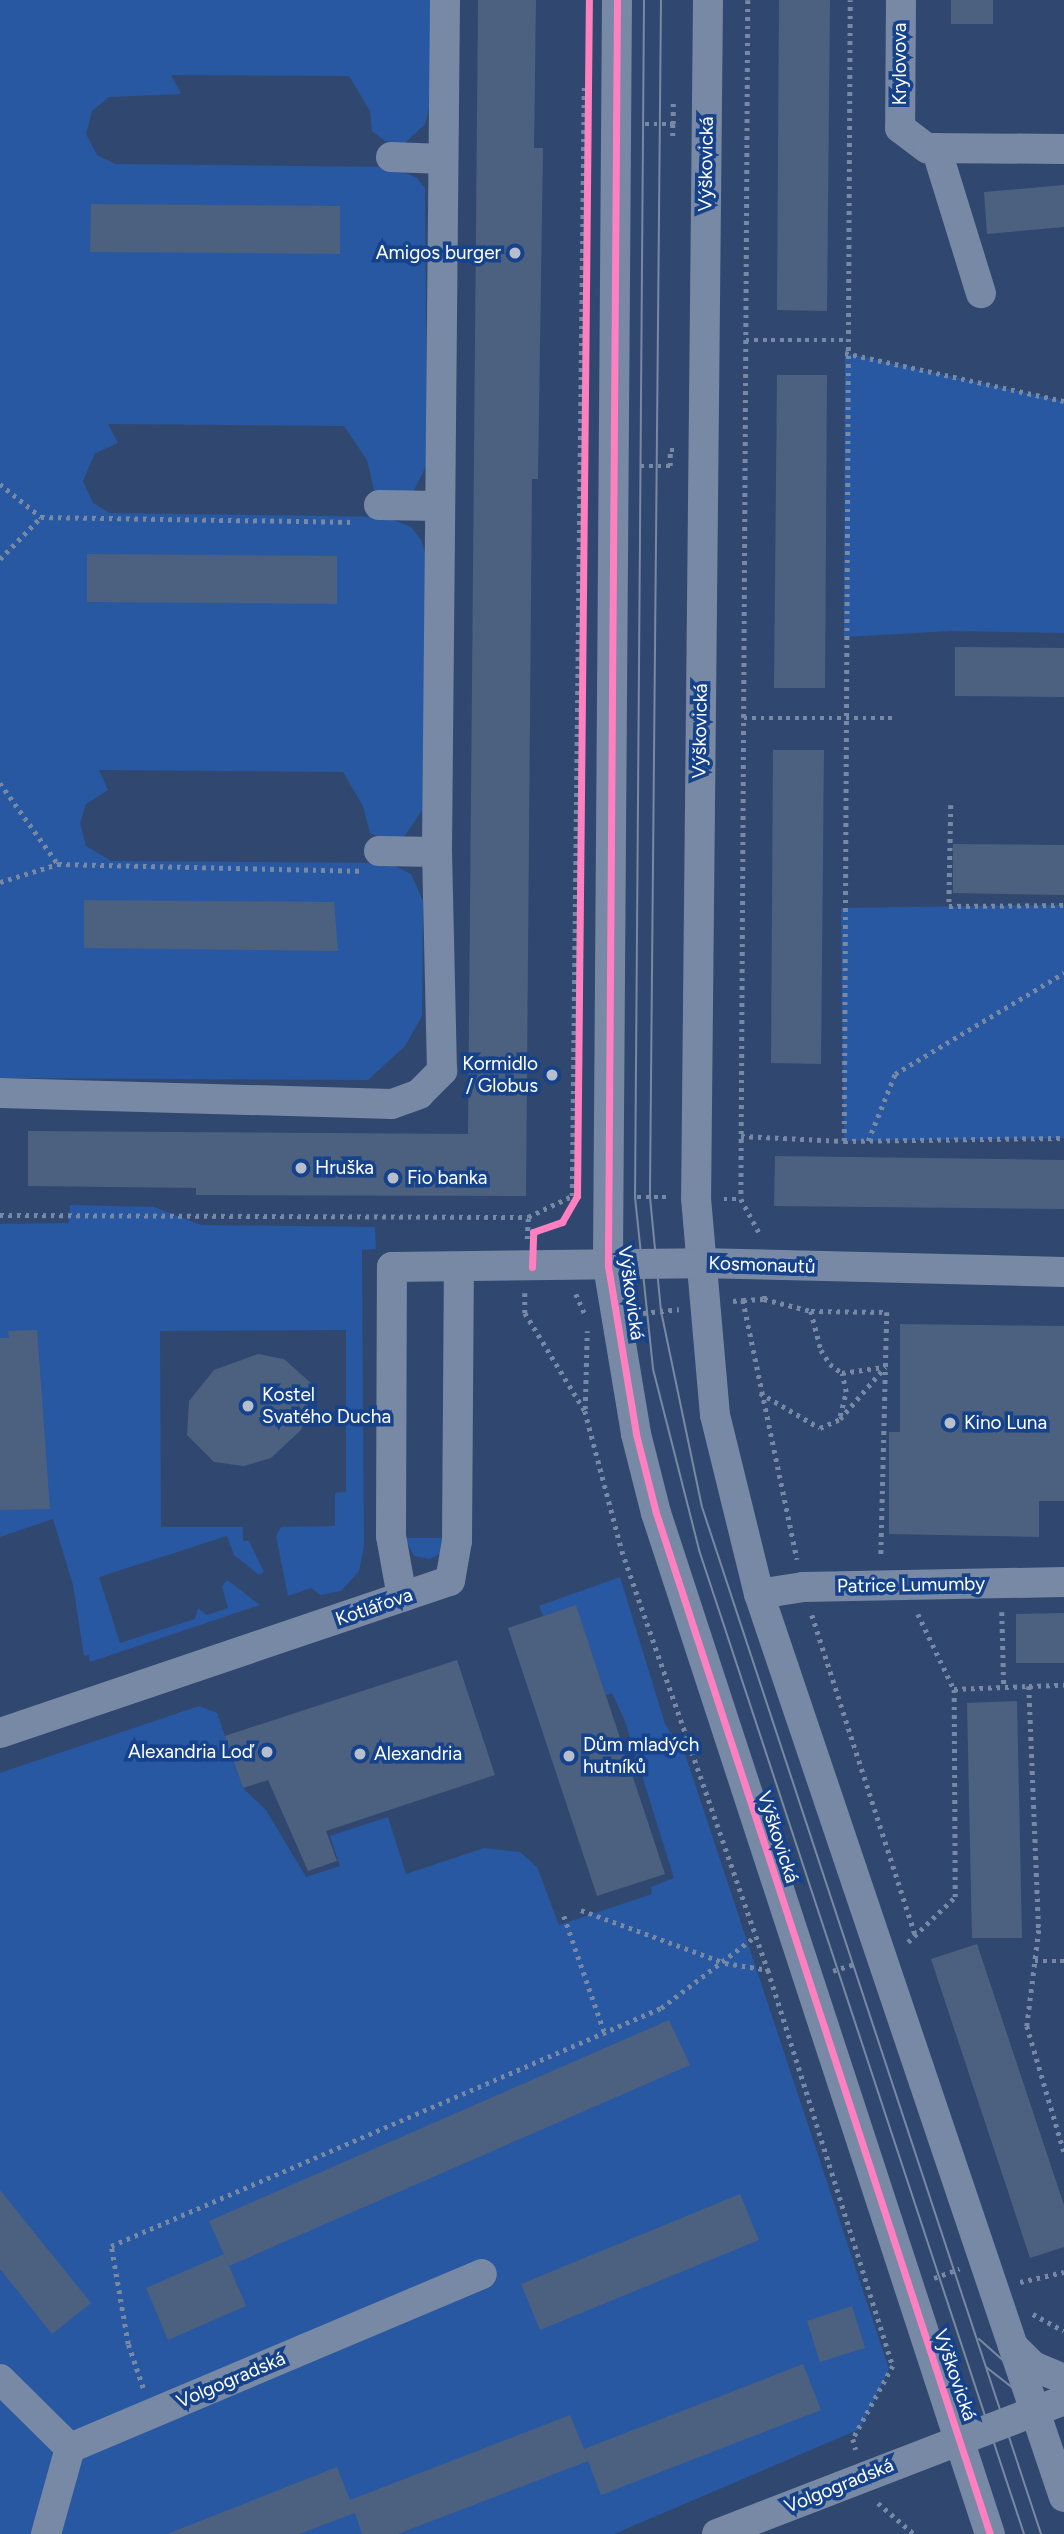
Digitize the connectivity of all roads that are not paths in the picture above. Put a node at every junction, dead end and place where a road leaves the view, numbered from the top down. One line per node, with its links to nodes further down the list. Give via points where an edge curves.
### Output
1 (444, 0): 8 (street)
2 (617, 0): 16 (street, Výškovická, via 584,1196)
3 (708, 0): 15 (street, Výškovická)
4 (901, 0): 5 (street, Krylovova, via 900,128 927,149)
5 (936, 148): 6 (street); 9 (street)
6 (1064, 149)
7 (391, 157): 8 (street)
8 (443, 159): 10 (street)
9 (981, 293)
10 (440, 506): 11 (street); 12 (street)
11 (372, 514)
12 (437, 852): 13 (street); 14 (street, via 442,1071 419,1094 392,1104)
13 (374, 861)
14 (0, 1093)
15 (698, 1263): 16 (street, Kosmonautů); 18 (street, Kosmonautů); 20 (street, Výškovická, via 715,1415)
16 (608, 1266): 17 (street, Kosmonautů); 29 (street, Výškovická, via 636,1434 656,1513)
17 (459, 1267): 21 (street, Kotlářova, via 457,1541 450,1581); 21 (street, Kosmonautů, via 392,1267 390,1536)
18 (1064, 1272)
19 (1064, 1582): 20 (street, Patrice Lumumby, via 803,1587)
20 (759, 1594): 24 (street, Výškovická)
21 (402, 1597): 22 (street, Kotlářova)
22 (0, 1733)
23 (482, 2273): 30 (street, Volgogradská)
24 (1011, 2343): 26 (street, via 1033,2366); 28 (street, Výškovická)
25 (0, 2379): 30 (street)
26 (1064, 2379)
27 (1064, 2400): 28 (street, Volgogradská)
28 (1047, 2424): 29 (street, Volgogradská); 31 (street, Výškovická)
29 (960, 2437): 33 (street, Volgogradská); 34 (street, Výškovická)
30 (70, 2448): 32 (street)
31 (1064, 2497)
32 (46, 2534)
33 (717, 2534)
34 (990, 2534)

